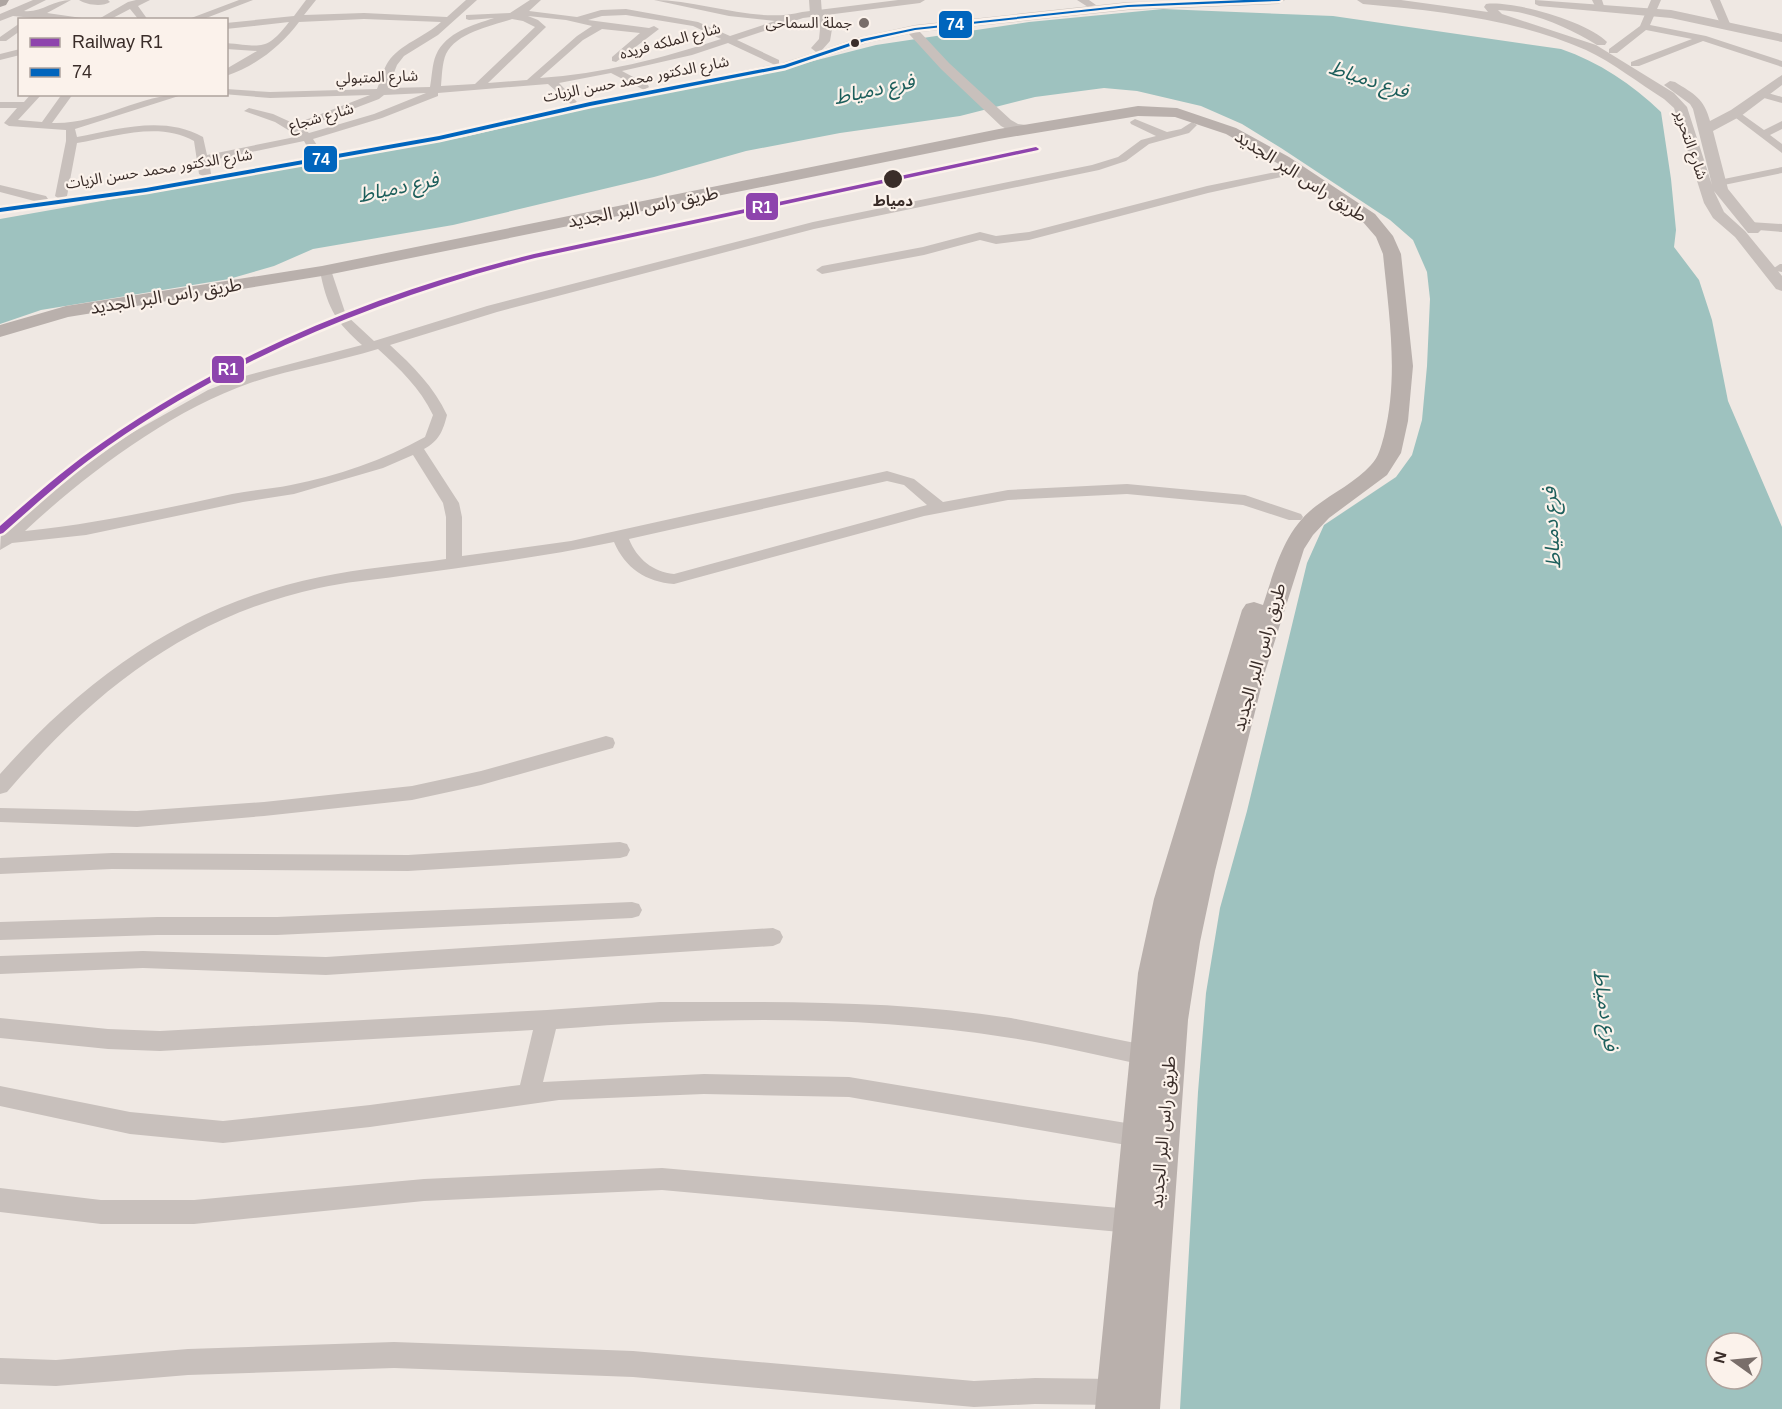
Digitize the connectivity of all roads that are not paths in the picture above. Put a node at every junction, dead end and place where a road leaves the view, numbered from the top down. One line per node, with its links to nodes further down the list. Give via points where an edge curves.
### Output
1 (41, 0): 24 (street)
2 (66, 0): 33 (street)
3 (84, 0): 19 (street)
4 (145, 0): 23 (street)
5 (248, 0): 40 (street)
6 (311, 0): 41 (street)
7 (472, 0): 47 (street)
8 (536, 0): 30 (street)
9 (659, 0): 28 (street)
10 (742, 0): 31 (street)
11 (852, 0): 29 (street)
12 (920, 0): 29 (street, شارع الملكه فريده)
13 (1142, 0): 21 (street, شارع الدكتور محمد حسن الزيات)
14 (1278, 0): 20 (street, شارع الدكتور محمد حسن الزيات)
15 (1363, 0): 43 (street)
16 (1496, 0): 17 (street)
17 (1502, 0): 22 (street); 32 (street, شارع التحرير); 43 (street, via 1490,7)
18 (1715, 0): 51 (street)
19 (106, 1): 37 (street)
20 (1217, 2): 46 (street, شارع الدكتور محمد حسن الزيات)
21 (1087, 3): 65 (street, شارع الدكتور محمد حسن الزيات, via 888,28)
22 (1598, 3): 26 (street)
23 (131, 4): 38 (street); 39 (street)
24 (4, 5): 33 (street); 35 (street)
25 (815, 6): 29 (street, شارع الملكه فريده); 45 (street, شارع الملكه فريده); 65 (street, via 827,34)
26 (1654, 6): 51 (street); 53 (street)
27 (56, 9): 33 (street)
28 (703, 9): 31 (street); 48 (street)
29 (844, 10)
30 (520, 13): 34 (street); 44 (street)
31 (729, 13): 45 (street)
32 (1554, 13): 43 (street, via 1553,19 1542,22); 60 (street, شارع التحرير)
33 (38, 17): 36 (street)
34 (506, 17): 42 (street); 81 (street, via 541,27); 82 (street, via 466,31 446,46 440,56)
35 (0, 18)
36 (68, 18)
37 (99, 18)
38 (101, 18)
39 (142, 18)
40 (196, 18)
41 (297, 18): 47 (street, via 328,20 382,15); 49 (street); 66 (street)
42 (469, 18)
43 (1502, 18): 60 (street, شارع التحرير)
44 (580, 19): 48 (street, via 638,10); 50 (street)
45 (787, 19): 61 (street, شارع الملكه فريده)
46 (1006, 19): 55 (street); 64 (street, شارع الدكتور محمد حسن الزيات, via 915,29)
47 (449, 20): 84 (street, via 400,54)
48 (674, 20): 54 (street); 61 (street, via 701,26)
49 (228, 26)
50 (599, 26): 54 (street); 79 (street)
51 (1726, 26): 57 (street)
52 (18, 27): 58 (street)
53 (1644, 27): 56 (street); 67 (street)
54 (649, 31): 62 (street)
55 (912, 35): 64 (street); 93 (street)
56 (1703, 38): 73 (street); 74 (street)
57 (1782, 38)
58 (1, 39): 59 (street)
59 (17, 39): 69 (street)
60 (1585, 39): 67 (street, شارع التحرير); 123 (street, شارع التحرير, via 1592,48 1669,96 1680,107)
61 (731, 40): 71 (street, شارع الملكه فريده); 72 (street)
62 (632, 45): 70 (street); 71 (street)
63 (228, 46): 66 (street)
64 (844, 46): 103 (street, شارع الدكتور محمد حسن الزيات, via 785,66)
65 (817, 48): 72 (street, شارع الدكتور محمد حسن الزيات)
66 (268, 49): 75 (street)
67 (1613, 51): 73 (street, شارع التحرير)
68 (18, 52): 69 (street)
69 (0, 54)
70 (616, 59)
71 (666, 59): 76 (street, شارع الملكه فريده)
72 (776, 62): 80 (street, شارع الدكتور محمد حسن الزيات)
73 (1635, 64): 105 (street, شارع التحرير, via 1695,101)
74 (1782, 64)
75 (228, 71)
76 (615, 71): 78 (street, شارع الملكه فريده); 80 (street)
77 (1782, 79): 85 (street)
78 (552, 81): 79 (street, شارع الملكه فريده); 90 (street)
79 (529, 83): 81 (street, شارع المتبولي)
80 (644, 87): 90 (street, شارع الدكتور محمد حسن الزيات)
81 (476, 88): 82 (street, شارع المتبولي)
82 (440, 90): 84 (street, شارع المتبولي); 110 (street, شارع شجاع, via 381,115)
83 (228, 92): 84 (street, شارع المتبولي)
84 (381, 92): 102 (street)
85 (1761, 94): 89 (street); 95 (street)
86 (35, 96): 92 (street)
87 (67, 96): 100 (street)
88 (173, 96): 101 (street)
89 (1782, 100)
90 (572, 102): 103 (street, شارع الدكتور محمد حسن الزيات)
91 (0, 105): 92 (street)
92 (26, 105): 98 (street)
93 (988, 110): 104 (street, via 1010,126); 107 (street, via 1001,127)
94 (249, 111): 102 (street)
95 (1736, 113): 105 (street); 108 (street)
96 (1143, 118): 97 (main road, طريق راس البر الجديد); 104 (main road, طريق راس البر الجديد); 109 (street); 132 (main road, طريق راس البر الجديد, via 1004,139)
97 (1194, 122): 109 (street, via 1185,131); 117 (main road, طريق راس البر الجديد, via 1230,137); 135 (main road, طريق راس البر الجديد, via 1231,131 1276,156 1377,227 1392,254)
98 (4, 123): 100 (street); 106 (street)
99 (1782, 124): 108 (street)
100 (45, 125): 101 (street)
101 (71, 127): 112 (street)
102 (294, 128): 110 (street)
103 (460, 128): 111 (street, شارع الدكتور محمد حسن الزيات)
104 (1029, 129): 107 (main road, طريق راس البر الجديد)
105 (1706, 129): 119 (street, شارع التحرير)
106 (0, 134)
107 (999, 134): 134 (main road, طريق راس البر الجديد, via 322,271 66,312)
108 (1763, 135): 113 (street)
109 (1166, 136): 137 (street, via 1145,142 1122,159 1095,168 813,226 482,311)
110 (306, 137): 114 (street); 115 (street, شارع شجاع)
111 (412, 137): 114 (street, شارع الدكتور محمد حسن الزيات); 126 (street, شارع الدكتور محمد حسن الزيات, via 166,187)
112 (72, 141): 115 (street, via 145,130 178,130 199,139); 121 (street)
113 (1782, 150)
114 (316, 153): 118 (street, شارع الدكتور محمد حسن الزيات)
115 (202, 159): 118 (street)
116 (1782, 170): 119 (street)
117 (1291, 172): 131 (street, via 1029,236 996,240 980,236); 135 (main road, طريق راس البر الجديد, via 1348,212 1373,241)
118 (204, 174): 121 (street, شارع الدكتور محمد حسن الزيات)
119 (1719, 183): 124 (street, شارع التحرير)
120 (0, 188): 122 (street)
121 (61, 196): 122 (street, شارع الدكتور محمد حسن الزيات)
122 (42, 199): 125 (street, شارع الدكتور محمد حسن الزيات)
123 (1710, 199): 124 (street, via 1720,203); 127 (street, شارع التحرير)
124 (1728, 200): 128 (street, شارع التحرير)
125 (0, 204)
126 (0, 210)
127 (1721, 218): 128 (street, via 1727,215); 133 (street, شارع التحرير, via 1740,234)
128 (1746, 222): 129 (street); 130 (street, شارع التحرير)
129 (1782, 228)
130 (1781, 269)
131 (822, 270)
132 (327, 276): 136 (main road, طريق راس البر الجديد, via 74,316); 137 (street, via 341,319)
133 (1782, 286)
134 (0, 331)
135 (1392, 335): 140 (main road, طريق راس البر الجديد, via 1386,418 1377,451 1362,469); 144 (main road, طريق راس البر الجديد, via 1402,393 1390,453 1371,477 1321,513 1298,539)
136 (0, 339)
137 (375, 344): 138 (street, via 413,375 440,415 430,440); 142 (street, via 213,393 133,438 52,496)
138 (416, 448): 142 (street, via 378,465 294,489 86,531); 143 (street, via 452,503)
139 (940, 508): 140 (street, via 1008,495 1127,489 1245,500); 141 (street, via 909,482 887,476); 141 (street, via 674,579 661,579 647,572 623,548)
140 (1295, 516): 144 (main road, طريق راس البر الجديد, via 1272,553)
141 (620, 536): 143 (street)
142 (3, 542)
143 (454, 563): 146 (street, via 320,582 230,609 125,666 63,717)
144 (1244, 669): 156 (main road, طريق راس البر الجديد, via 1166,908 1153,973); 164 (main road, طريق راس البر الجديد, via 1179,980 1166,1086)
145 (606, 743): 147 (street, via 412,793 137,819)
146 (0, 787)
147 (0, 815)
148 (620, 849): 149 (street, via 408,863 112,861)
149 (0, 866)
150 (632, 910): 151 (street, via 277,926)
151 (0, 931)
152 (773, 937): 153 (street, via 326,966 132,959)
153 (0, 965)
154 (547, 1020): 155 (street, via 160,1041); 156 (street, via 660,1011 785,1011 897,1017 1010,1028); 157 (street)
155 (0, 1028)
156 (1145, 1055): 159 (main road, طريق راس البر الجديد)
157 (529, 1094): 158 (street, via 223,1132 130,1123); 159 (street, via 704,1084 849,1087)
158 (0, 1096)
159 (1138, 1136): 161 (main road, طريق راس البر الجديد)
160 (0, 1200): 161 (street, via 101,1212 194,1212 424,1191 662,1179)
161 (1131, 1221): 163 (main road, طريق راس البر الجديد)
162 (0, 1371): 163 (street, via 56,1373 188,1362 394,1355 633,1364 974,1394 1035,1391)
163 (1115, 1400)
164 (1142, 1409)

